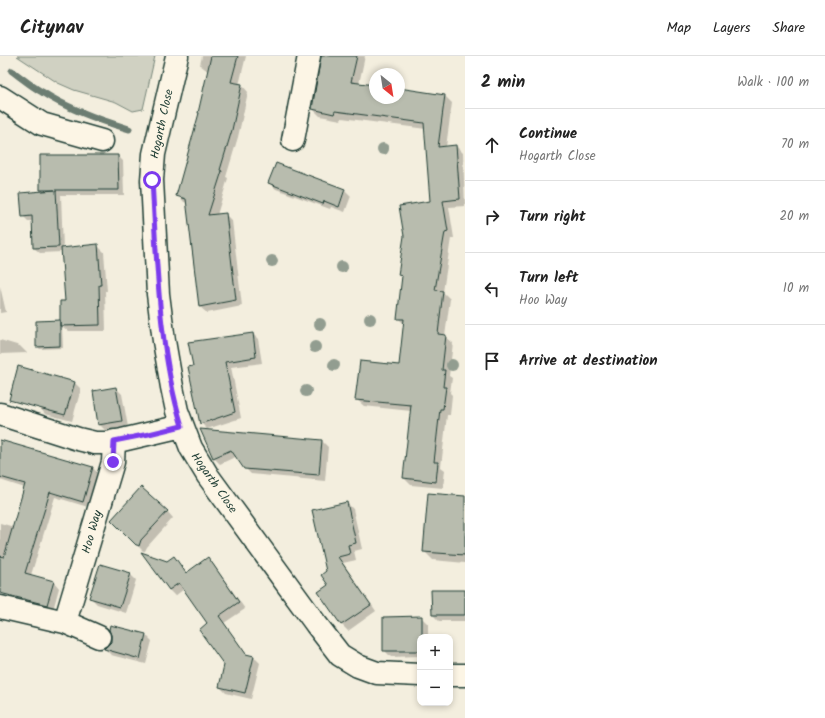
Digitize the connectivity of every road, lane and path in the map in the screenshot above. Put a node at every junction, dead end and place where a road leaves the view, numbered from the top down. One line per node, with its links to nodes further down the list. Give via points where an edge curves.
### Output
1 (177, 56): 7 (street, Hogarth Close, via 154,154 152,180 158,294 172,387)
2 (309, 56): 4 (street)
3 (0, 98): 5 (street, via 42,124)
4 (292, 140)
5 (102, 141)
6 (0, 414): 8 (street, via 89,442)
7 (182, 426): 8 (street); 12 (street, Hogarth Close, via 198,461 337,651 348,661 370,671)
8 (114, 441): 10 (street, Hoo Way, via 113,462)
9 (0, 607): 10 (street)
10 (65, 622): 11 (street)
11 (99, 637)
12 (417, 675)
13 (453, 675): 14 (street)
14 (465, 675)

